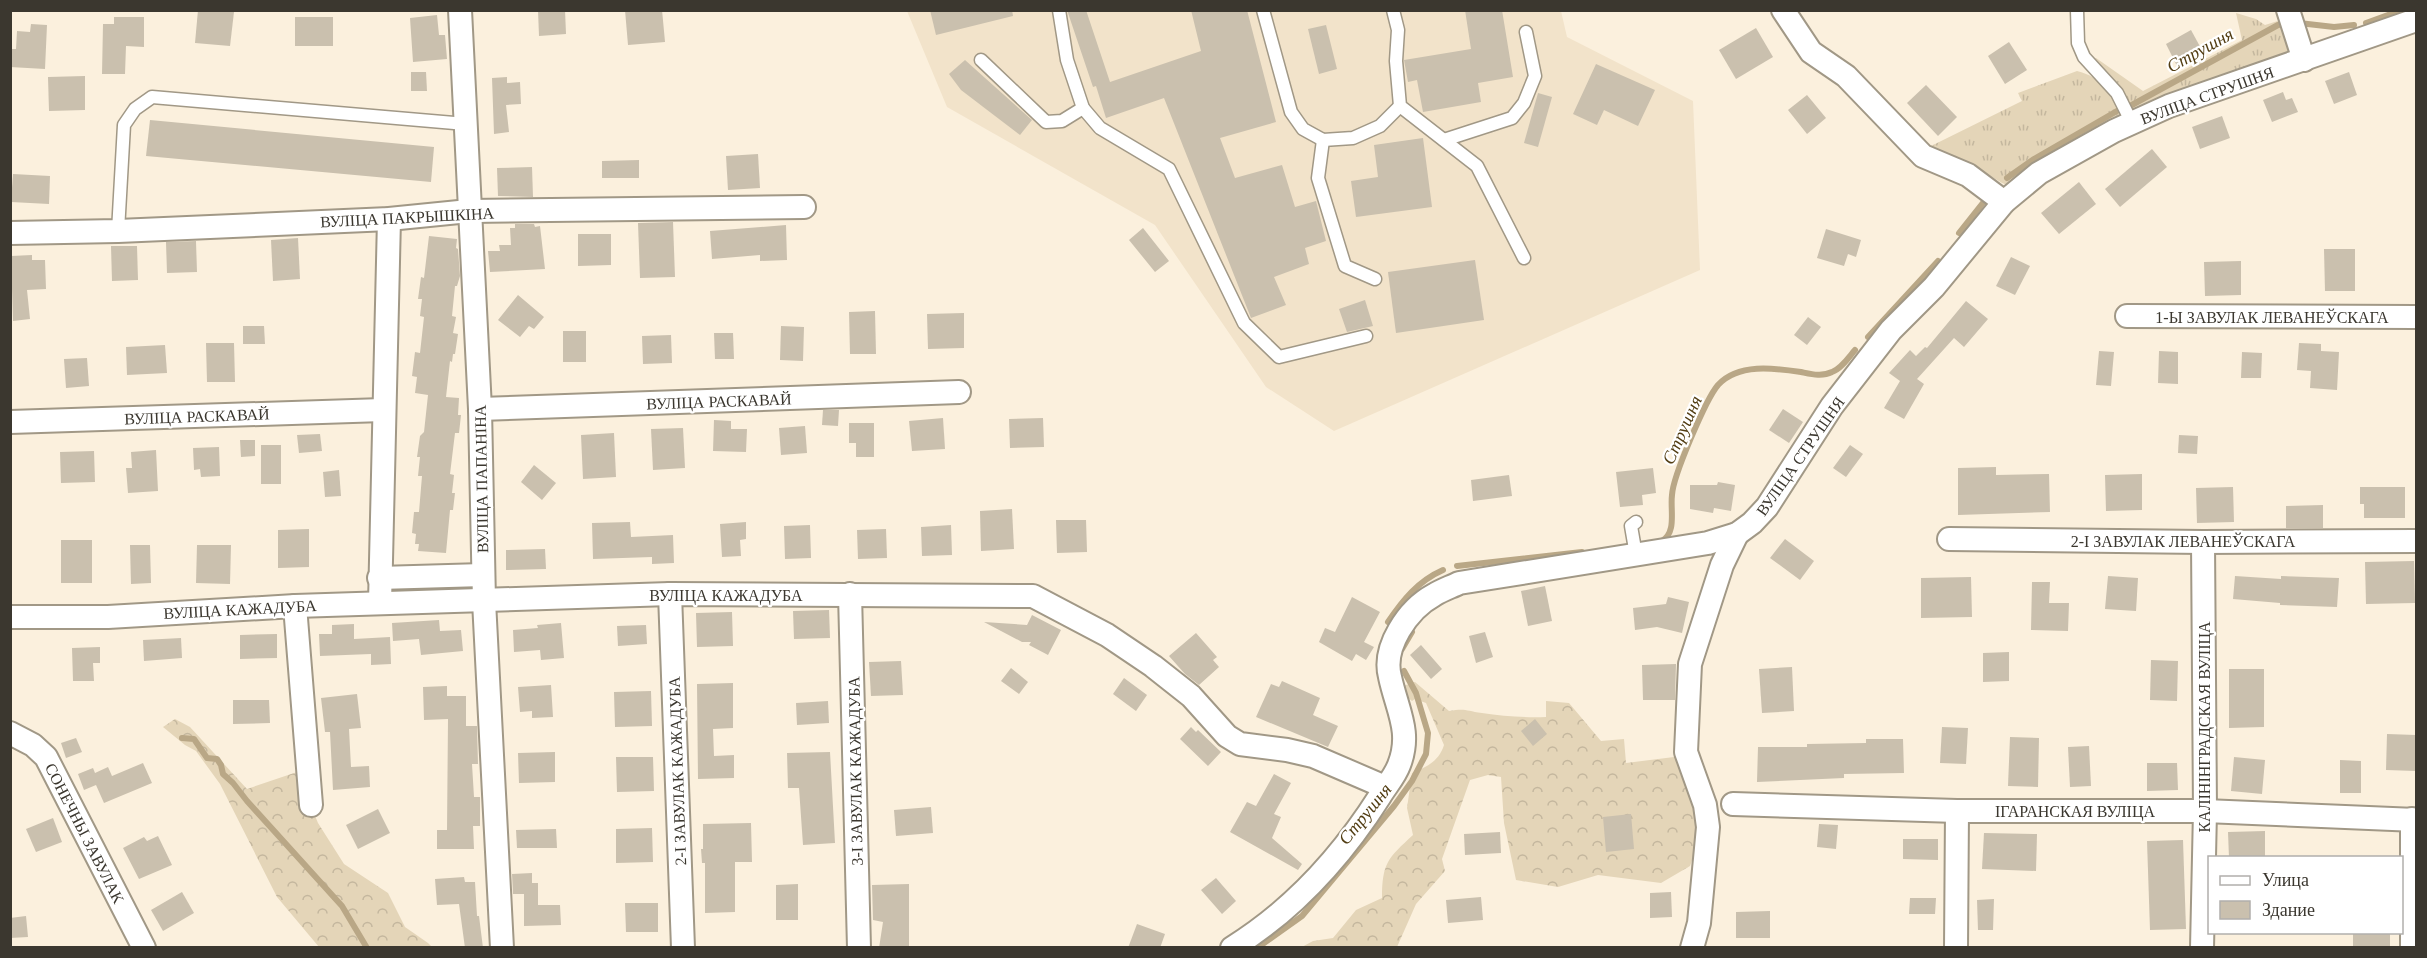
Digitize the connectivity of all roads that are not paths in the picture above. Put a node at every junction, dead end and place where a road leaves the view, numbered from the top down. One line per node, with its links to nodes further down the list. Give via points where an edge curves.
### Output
1 (460, 10): 15 (street, ВУЛІЦА ПАПАНІНА)
2 (1059, 10): 13 (lane, via 1067,60)
3 (1263, 10): 16 (lane, via 1291,112 1304,129)
4 (1393, 10): 12 (lane, via 1398,30)
5 (1783, 10): 18 (street, via 1811,52 1846,76 1923,156 1968,175)
6 (2077, 10): 14 (lane, via 2078,43 2084,57 2117,93)
7 (2288, 10): 11 (street)
8 (2416, 20): 11 (street, ВУЛІЦА СТРУШНЯ)
9 (1526, 32): 17 (lane, via 1535,76 1524,103 1512,118)
10 (981, 60): 13 (lane, via 1046,122 1062,121)
11 (2304, 60): 14 (street, ВУЛІЦА СТРУШНЯ, via 2169,106)
12 (1400, 106): 16 (lane, via 1380,126 1353,138); 17 (lane)
13 (1083, 108): 28 (lane, via 1100,128 1169,169 1244,323 1279,357)
14 (2132, 123): 18 (street, ВУЛІЦА СТРУШНЯ, via 2039,173)
15 (466, 124): 20 (street, ВУЛІЦА ПАПАНІНА); 22 (lane, via 152,97 135,109 124,126)
16 (1323, 140): 25 (lane, via 1318,178 1346,266)
17 (1444, 140): 24 (lane, via 1477,166)
18 (2004, 202): 34 (street, ВУЛІЦА СТРУШНЯ, via 1934,287 1892,330 1832,406 1767,507)
19 (804, 207): 20 (street, ВУЛІЦА ПАКРЫШКІНА)
20 (469, 212): 21 (street, ВУЛІЦА ПАКРЫШКІНА); 30 (street, ВУЛІЦА ПАПАНІНА)
21 (389, 219): 22 (street, ВУЛІЦА ПАКРЫШКІНА); 31 (street)
22 (118, 231): 23 (street, ВУЛІЦА ПАКРЫШКІНА)
23 (10, 233)
24 (1524, 258)
25 (1375, 279)
26 (2127, 316): 27 (street, 1-Ы ЗАВУЛАК ЛЕВАНЕЎСКАГА)
27 (2416, 317)
28 (1366, 336)
29 (959, 392): 30 (street, ВУЛІЦА РАСКАВАЙ)
30 (480, 409): 39 (street, ВУЛІЦА ПАПАНІНА)
31 (383, 410): 32 (street, ВУЛІЦА РАСКАВАЙ); 40 (street)
32 (10, 422)
33 (1636, 522): 38 (lane, via 1632,526)
34 (1737, 534): 38 (street, ВУЛІЦА СТРУШНЯ); 59 (street, via 1722,565 1690,664 1686,752 1705,804 1708,827 1699,923)
35 (1949, 539): 36 (street, 2-І ЗАВУЛАК ЛЕВАНЕЎСКАГА)
36 (2203, 542): 37 (street, 2-І ЗАВУЛАК ЛЕВАНЕЎСКАГА); 52 (street, КАЛІНІНГРАДСКАЯ ВУЛІЦА)
37 (2416, 542)
38 (1636, 555): 48 (street, ВУЛІЦА СТРУШНЯ, via 1459,584 1432,595 1407,620 1390,647 1389,675 1406,741 1398,767)
39 (483, 576): 40 (street); 43 (street, ВУЛІЦА ПАПАНІНА)
40 (380, 578): 44 (street)
41 (670, 594): 42 (street, ВУЛІЦА КАЖАДУБА); 43 (street, ВУЛІЦА КАЖАДУБА); 56 (street, 2-І ЗАВУЛАК КАЖАДУБА)
42 (850, 594): 48 (street, ВУЛІЦА КАЖАДУБА, via 1033,596 1107,635 1153,666 1191,696 1227,736 1240,744 1312,756); 57 (street, 3-І ЗАВУЛАК КАЖАДУБА)
43 (484, 601): 44 (street, ВУЛІЦА КАЖАДУБА); 55 (street, ВУЛІЦА ПАПАНІНА)
44 (380, 603): 45 (street, ВУЛІЦА КАЖАДУБА)
45 (295, 606): 46 (street, ВУЛІЦА КАЖАДУБА, via 108,617); 50 (street)
46 (10, 617)
47 (10, 734): 54 (street, СОНЕЧНЫ ЗАВУЛАК, via 33,745 46,757)
48 (1385, 787): 58 (street, ВУЛІЦА СТРУШНЯ, via 1321,875 1288,906)
49 (1733, 804): 51 (street, ІГАРАНСКАЯ ВУЛІЦА)
50 (311, 805)
51 (1957, 810): 52 (street, ІГАРАНСКАЯ ВУЛІЦА); 60 (street)
52 (2205, 811): 53 (street, ІГАРАНСКАЯ ВУЛІЦА); 61 (street, КАЛІНІНГРАДСКАЯ ВУЛІЦА)
53 (2414, 820): 62 (street)
54 (144, 948)
55 (502, 948)
56 (683, 948)
57 (859, 948)
58 (1232, 948)
59 (1692, 948)
60 (1956, 948)
61 (2202, 948)
62 (2412, 948)

